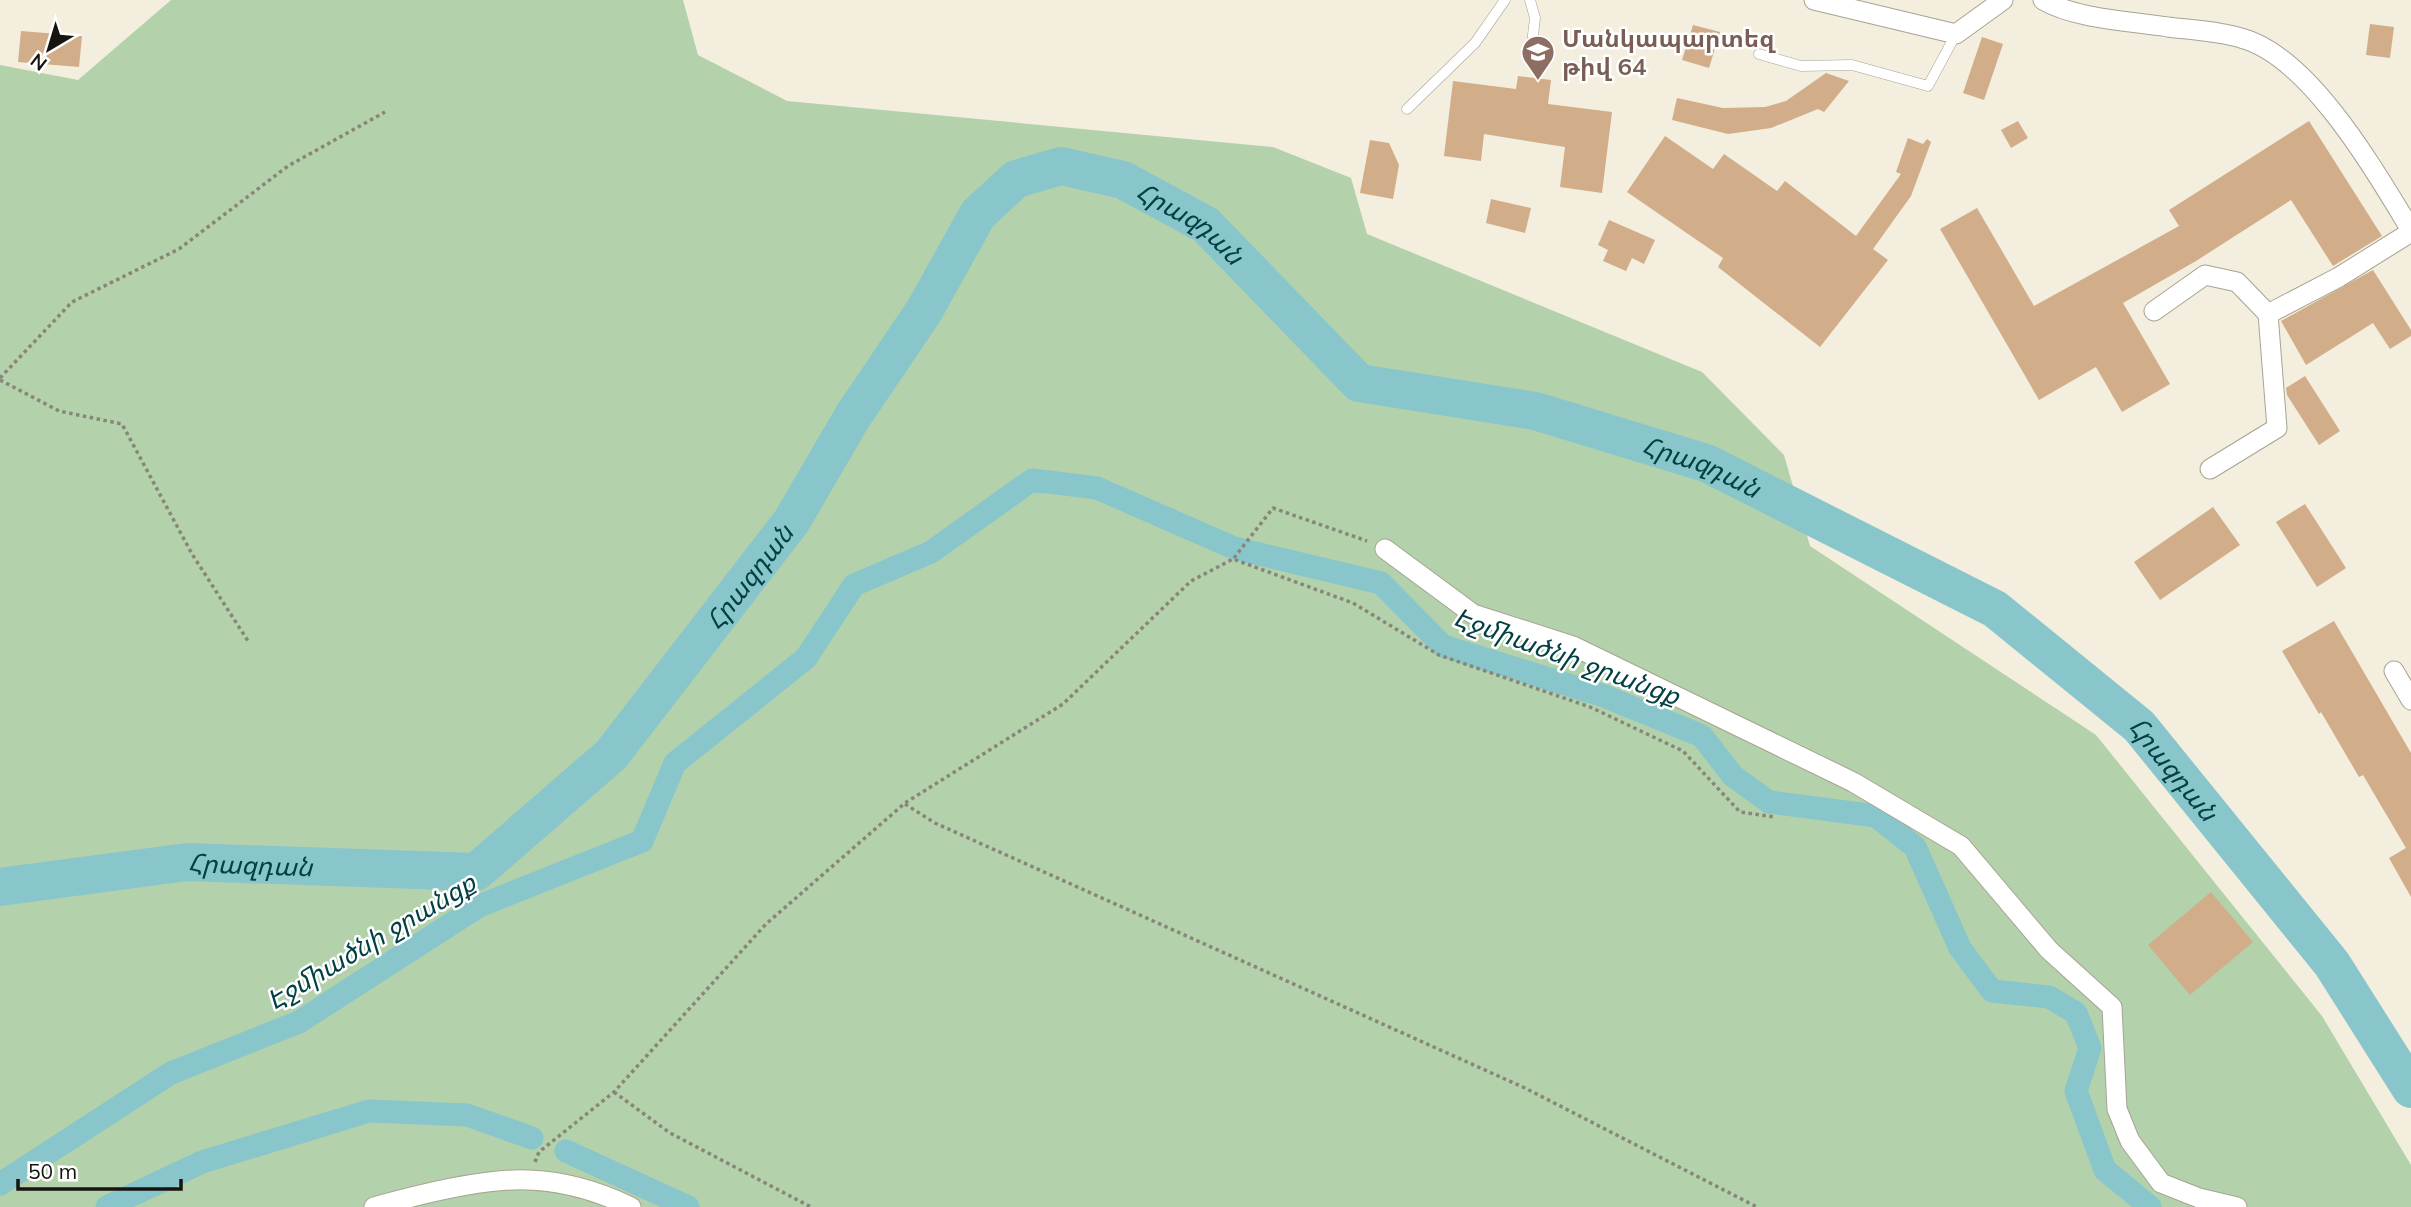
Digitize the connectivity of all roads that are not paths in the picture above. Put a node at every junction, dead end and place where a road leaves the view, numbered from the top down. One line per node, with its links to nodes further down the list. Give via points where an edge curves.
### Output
1 (1505, 0): 9 (lane, via 1475,43)
2 (1530, 0): 7 (lane, via 1535,18)
3 (1814, 0): 6 (street)
4 (2003, 0): 6 (street)
5 (2043, 0): 10 (street, via 2112,18 2244,38 2267,50 2295,71 2338,117)
6 (1956, 34): 8 (lane, via 1928,86 1852,65 1801,65)
7 (1531, 52)
8 (1759, 54)
9 (1407, 109)
10 (2411, 231): 12 (street, via 2339,277)
11 (2154, 311): 12 (street, via 2205,275 2237,282)
12 (2268, 314): 13 (street, via 2277,428)
13 (2210, 469)
14 (1385, 549): 19 (street, via 1473,614 1573,646 1853,782 1961,846 2049,950 2112,1007 2117,1109 2130,1141 2161,1182)
15 (2394, 671): 16 (street)
16 (2411, 700)
17 (374, 1207): 18 (street, via 462,1188 528,1180 601,1192)
18 (631, 1207)
19 (2236, 1207)

